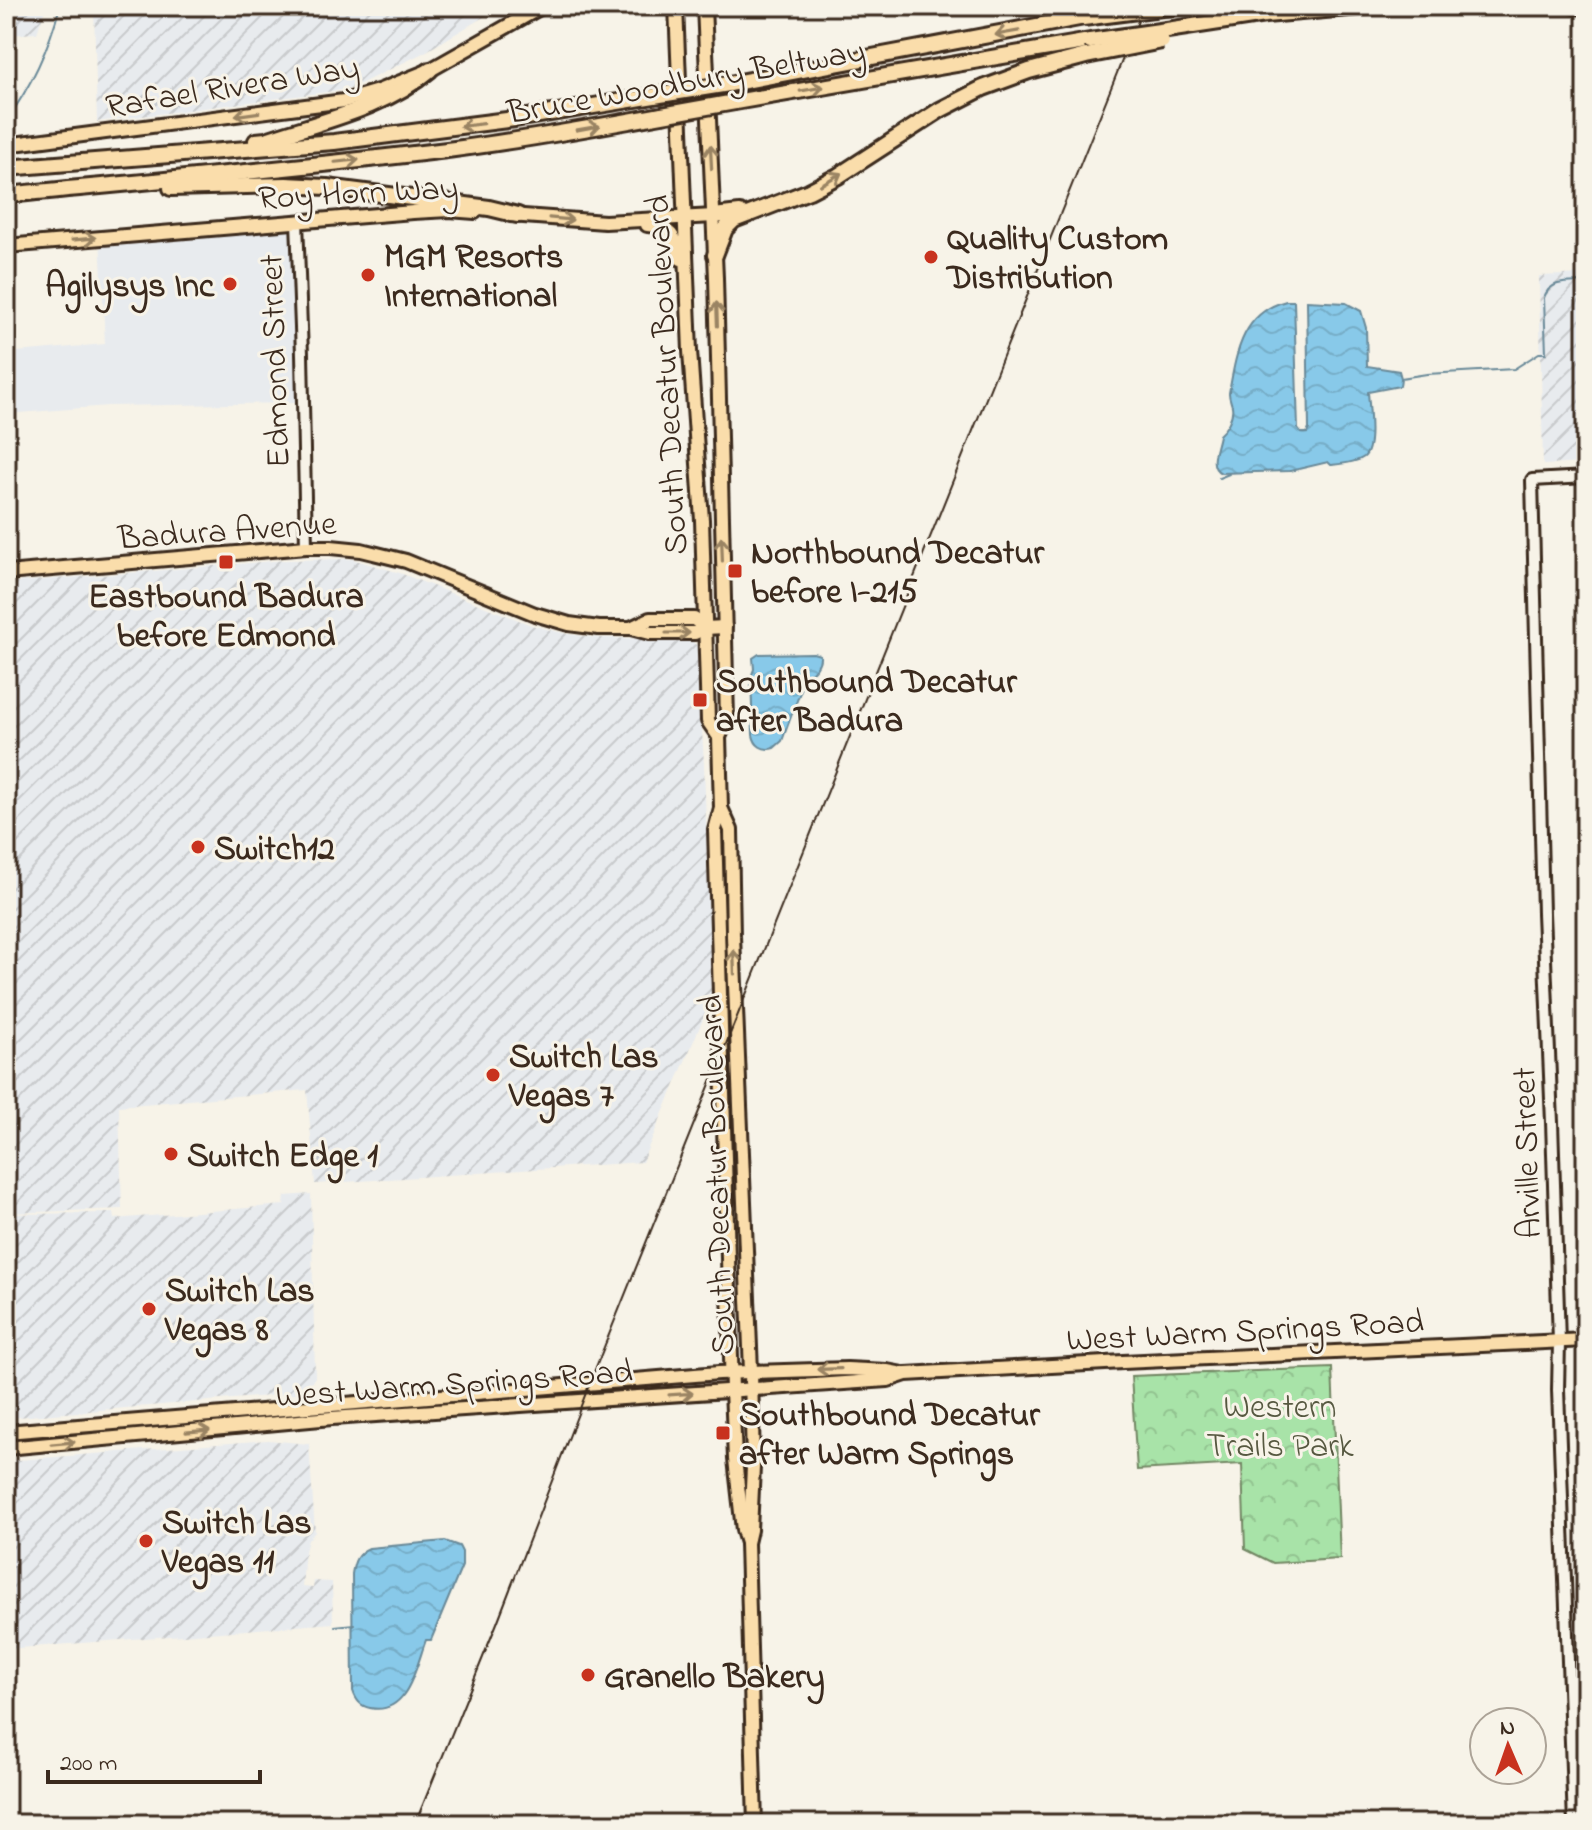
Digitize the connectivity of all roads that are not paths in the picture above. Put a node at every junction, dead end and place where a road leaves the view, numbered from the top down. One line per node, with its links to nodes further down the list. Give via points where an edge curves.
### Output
1 (543, 6): 11 (main road, Rafael Rivera Way)
2 (676, 6): 20 (main road, South Decatur Boulevard)
3 (704, 6): 19 (main road, South Decatur Boulevard, one-way to 3)
4 (1129, 6): 9 (highway, bridge)
5 (1177, 6): 9 (highway, Bruce Woodbury Beltway, bridge)
6 (1373, 6): 10 (highway, Bruce Woodbury Beltway, via 1247,18)
7 (1575, 6): 8 (highway)
8 (1586, 7)
9 (1083, 18): 13 (highway, Bruce Woodbury Beltway, one-way to 13, bridge, via 501,121)
10 (1164, 35): 15 (highway, Bruce Woodbury Beltway, one-way to 10, bridge, via 513,141 1090,41); 17 (highway, one-way to 10, bridge, via 828,181 972,93 1029,71)
11 (430, 70): 12 (main road, Rafael Rivera Way, one-way to 12, via 344,101); 13 (highway, via 367,106 266,140)
12 (6, 145)
13 (193, 154): 14 (highway, Bruce Woodbury Beltway)
14 (6, 168)
15 (75, 188): 16 (highway, Bruce Woodbury Beltway); 18 (highway, via 327,187)
16 (6, 195)
17 (760, 209): 19 (highway); 24 (highway, via 729,223)
18 (518, 215): 21 (main road, Roy Horn Way, via 449,210); 22 (main road, Roy Horn Way, one-way to 22)
19 (714, 216): 20 (main road, Roy Horn Way); 24 (main road, South Decatur Boulevard)
20 (685, 217): 22 (main road, Roy Horn Way); 25 (main road, South Decatur Boulevard)
21 (297, 221): 23 (main road, Roy Horn Way, one-way to 21); 27 (street, Edmond Street)
22 (605, 222): 25 (main road, via 658,226 670,233)
23 (6, 246)
24 (715, 255): 29 (main road, South Decatur Boulevard, one-way to 24)
25 (687, 285): 30 (main road, South Decatur Boulevard)
26 (1586, 477): 34 (street, Arville Street, via 1532,480)
27 (306, 547): 28 (main road, Badura Avenue); 30 (main road, Badura Avenue, via 361,550 406,561 569,624 650,633 695,633)
28 (6, 573)
29 (725, 627): 30 (main road, Badura Avenue); 31 (main road, South Decatur Boulevard, via 727,719)
30 (705, 628): 31 (main road, South Decatur Boulevard, via 708,721)
31 (719, 737): 32 (main road, South Decatur Boulevard)
32 (721, 808): 35 (main road, South Decatur Boulevard, one-way to 32, via 731,830); 36 (main road, South Decatur Boulevard, via 715,830)
33 (1586, 1340): 34 (main road, West Warm Springs Road)
34 (1559, 1342): 37 (main road, West Warm Springs Road); 44 (street, Arville Street)
35 (751, 1371): 36 (main road, West Warm Springs Road); 37 (main road, West Warm Springs Road, one-way to 35); 38 (main road, South Decatur Boulevard)
36 (732, 1372): 39 (main road, South Decatur Boulevard); 40 (main road, West Warm Springs Road)
37 (906, 1374): 38 (main road, West Warm Springs Road, via 888,1380)
38 (751, 1389): 39 (main road, West Warm Springs Road); 42 (main road, South Decatur Boulevard, via 753,1467)
39 (732, 1390): 41 (main road, West Warm Springs Road, one-way to 39); 42 (main road, South Decatur Boulevard)
40 (6, 1432)
41 (6, 1448)
42 (747, 1543): 43 (main road, South Decatur Boulevard)
43 (755, 1824)
44 (1574, 1824)

